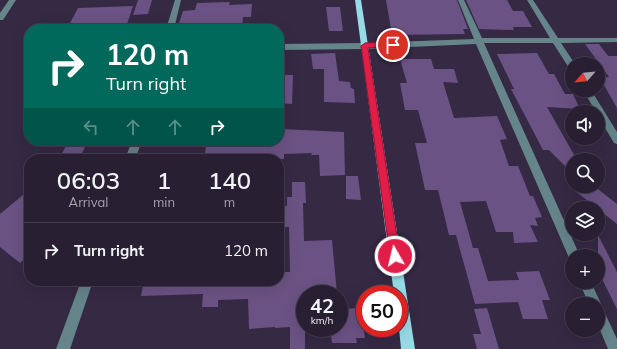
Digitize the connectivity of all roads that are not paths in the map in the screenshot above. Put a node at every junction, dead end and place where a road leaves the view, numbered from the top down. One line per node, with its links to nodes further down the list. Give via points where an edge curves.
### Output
1 (13, 0): 6 (street)
2 (178, 0): 7 (street)
3 (358, 0): 11 (main road)
4 (461, 0): 9 (street)
5 (530, 0): 10 (street)
6 (0, 18)
7 (171, 24)
8 (617, 40): 10 (street)
9 (479, 41): 10 (street); 11 (street); 16 (street)
10 (558, 42): 13 (street)
11 (365, 46): 12 (street); 20 (main road)
12 (284, 47)
13 (567, 57)
14 (591, 97): 15 (street)
15 (617, 140)
16 (571, 249)
17 (85, 286): 19 (street)
18 (605, 327): 21 (street)
19 (63, 349)
20 (408, 349)
21 (615, 349)

